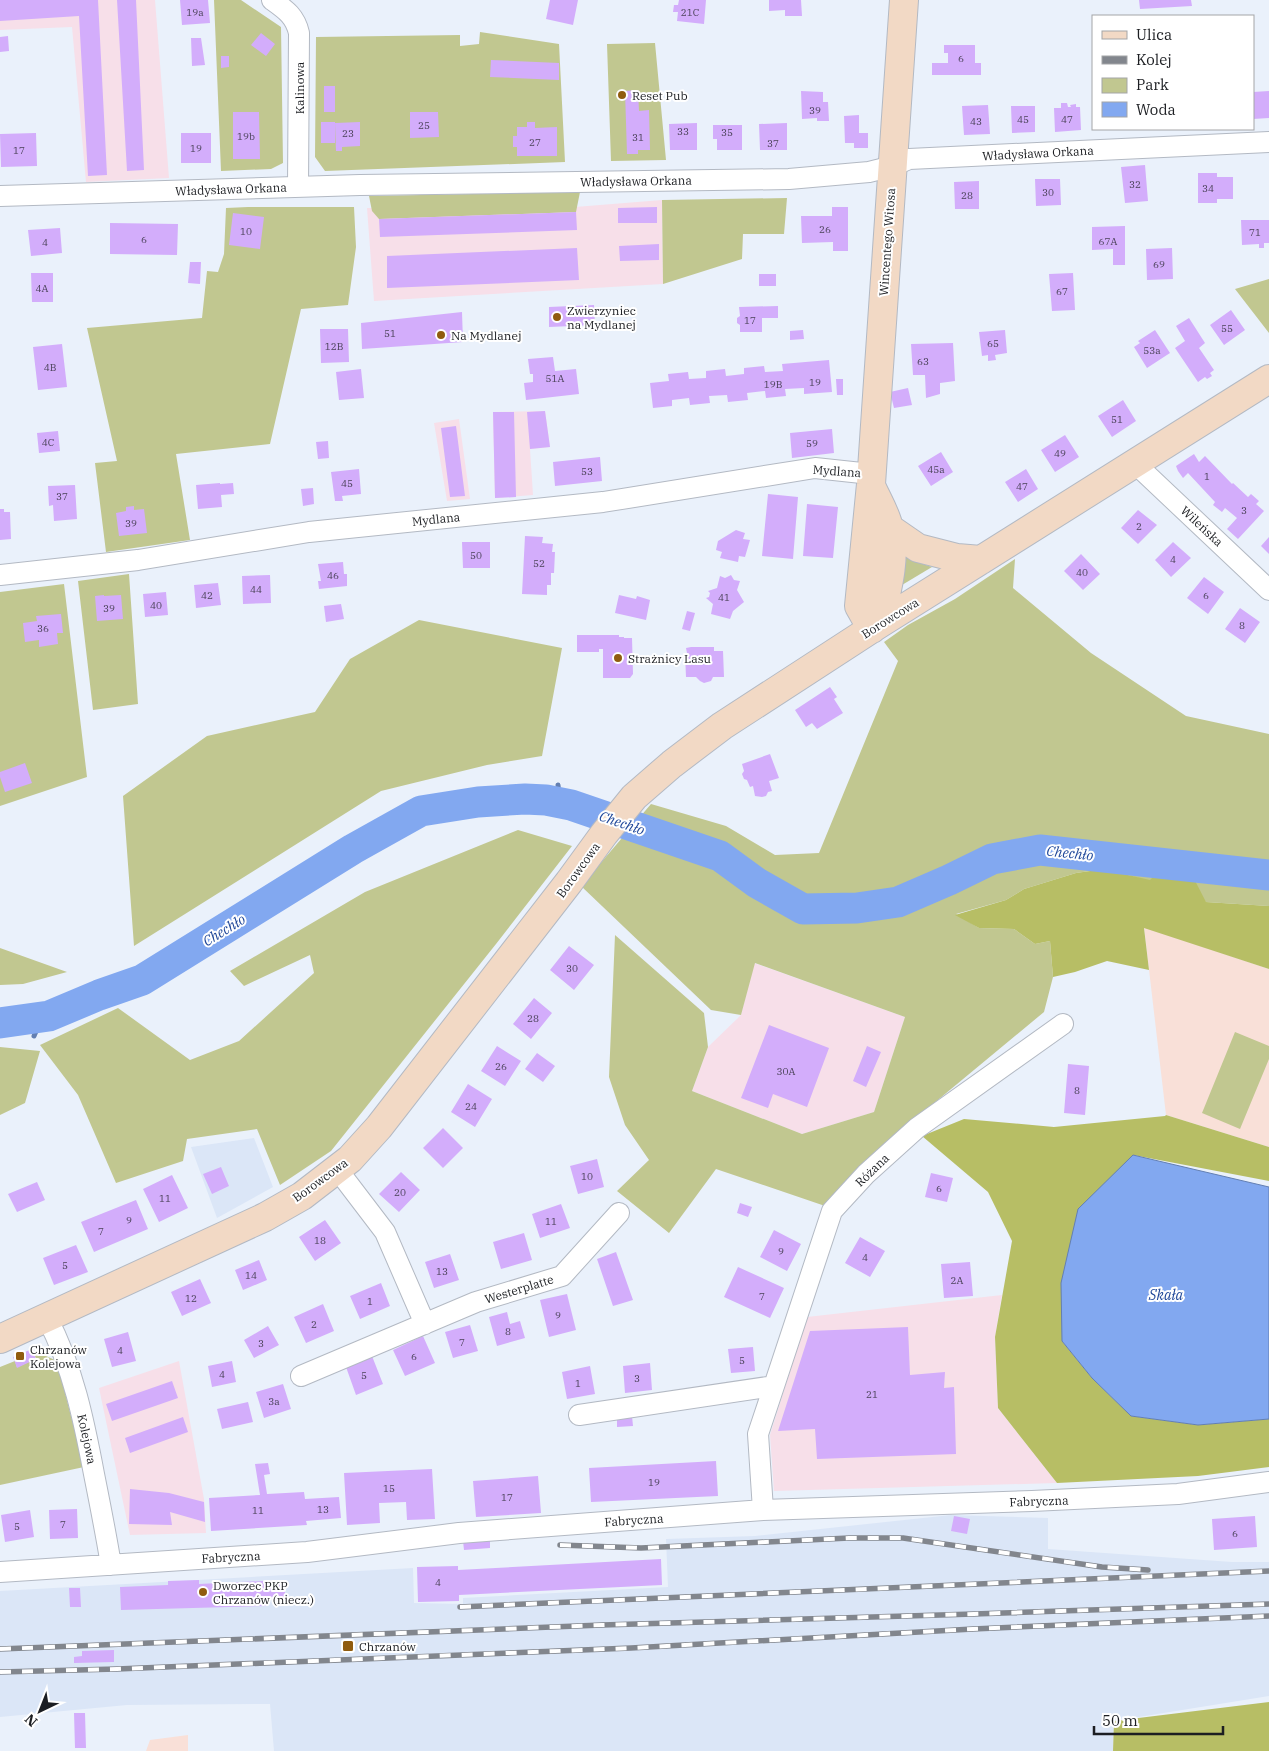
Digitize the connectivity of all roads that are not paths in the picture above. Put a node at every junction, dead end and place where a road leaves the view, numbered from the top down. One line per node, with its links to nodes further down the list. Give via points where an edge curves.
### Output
1 (272, 0): 5 (street, Kalinowa, via 295,19 299,33)
2 (904, 0): 4 (street, Wincentego Witosa)
3 (1269, 142): 4 (street, Władysława Orkana, via 909,159)
4 (893, 166): 5 (street, Władysława Orkana, via 862,173 789,179); 9 (street, Wincentego Witosa)
5 (298, 188): 6 (street, Władysława Orkana)
6 (0, 196)
7 (1269, 379): 8 (street, Borowcowa)
8 (1137, 461): 11 (street, Borowcowa); 13 (street, Wileńska, via 1143,471)
9 (871, 479): 10 (street, Wincentego Witosa); 12 (street, Mydlana, via 814,468 603,502 309,532 138,560); 14 (street, Wincentego Witosa)
10 (889, 528): 11 (street, via 918,548 957,558); 15 (street, Wincentego Witosa, via 892,561)
11 (981, 560): 15 (street, Borowcowa)
12 (0, 575)
13 (1269, 590)
14 (859, 606): 15 (street); 16 (street, Wincentego Witosa)
15 (876, 626): 16 (street, Borowcowa)
16 (848, 645): 18 (street, Borowcowa, via 722,726 634,797 379,1127)
17 (1063, 1024): 24 (street, Różana, via 917,1128 866,1174 832,1211)
18 (337, 1169): 20 (street, Borowcowa, via 302,1196 265,1216); 21 (street, via 385,1232)
19 (619, 1213): 21 (street, Westerplatte, via 562,1276 476,1302)
20 (47, 1318): 22 (street, Borowcowa); 28 (street, Kolejowa, via 66,1358 83,1416)
21 (425, 1324): 23 (street, Westerplatte)
22 (0, 1340)
23 (301, 1376)
24 (774, 1386): 25 (street); 27 (street, Różana, via 758,1434)
25 (579, 1415)
26 (1269, 1482): 27 (street, Fabryczna, via 1178,1494)
27 (763, 1510): 28 (street, Fabryczna, via 459,1534 306,1552)
28 (111, 1564): 29 (street, Fabryczna)
29 (0, 1572)

